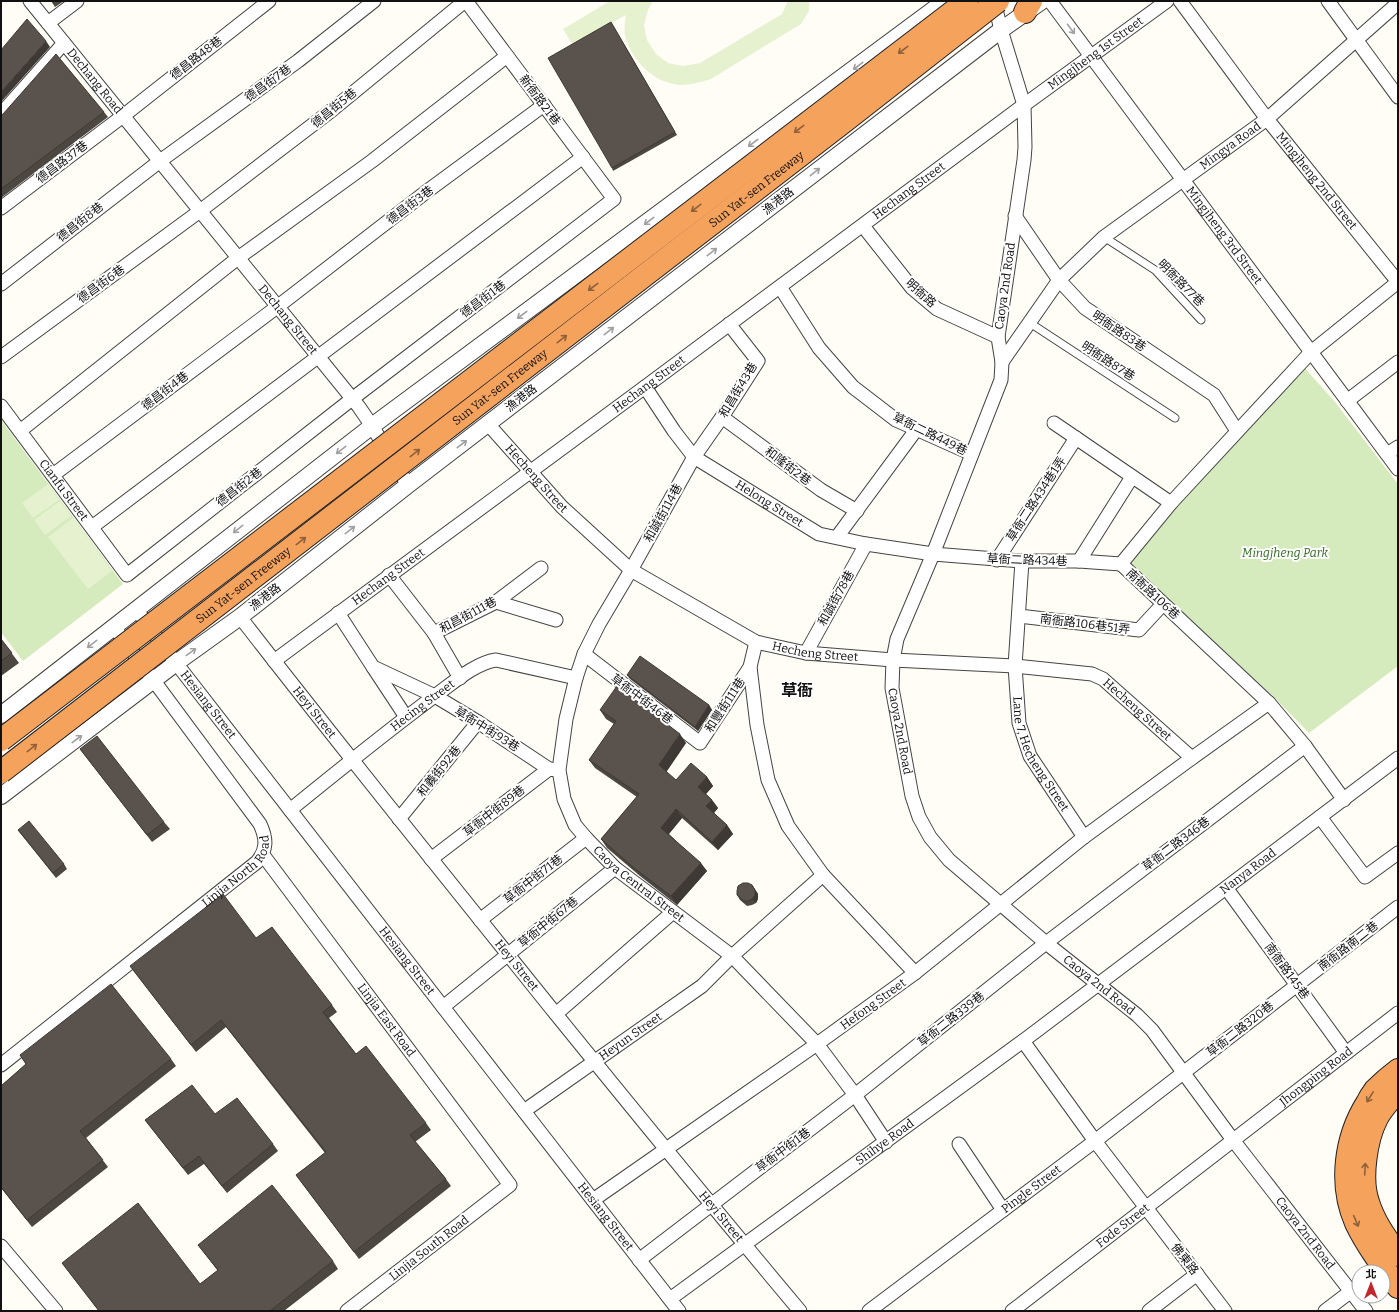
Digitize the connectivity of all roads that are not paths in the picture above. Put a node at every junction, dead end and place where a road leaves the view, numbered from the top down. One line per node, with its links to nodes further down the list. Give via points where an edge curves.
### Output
1 (30, 1): 16 (street, Dechang Road)
2 (77, 1): 16 (street)
3 (269, 1): 26 (street, 德昌路48巷)
4 (374, 1): 29 (street, 德昌街7巷, via 298,61)
5 (465, 1): 20 (street, 新衙路21巷); 33 (street, 德昌街5巷, via 332,110)
6 (945, 1): 60 (street, one-way to 60)
7 (967, 1): 114 (highway, Sun Yat-sen Freeway, one-way to 114, bridge)
8 (994, 1): 17 (street, Caoya 2nd Road)
9 (998, 1): 121 (highway, Sun Yat-sen Freeway, one-way to 9, bridge)
10 (1050, 1): 21 (street, Mingjheng 3rd Street, one-way to 21)
11 (1167, 1): 21 (street, Mingjheng 1st Street)
12 (1180, 1): 27 (street, Mingjheng 2nd Street)
13 (1328, 1): 18 (street)
14 (1398, 3): 18 (street, Mingya Road)
15 (1032, 5): 17 (street, 漁港路)
16 (48, 23): 19 (street, Dechang Road)
17 (1000, 30): 24 (street, Caoya 2nd Road); 58 (street, 漁港路, one-way to 17)
18 (1355, 39): 22 (street); 27 (street, Mingya Road)
19 (64, 42): 25 (street); 26 (street, Dechang Road)
20 (507, 56): 23 (street, 新衙路21巷); 37 (street, via 372,161)
21 (1092, 57): 24 (street, Mingjheng 1st Street); 30 (street, Mingjheng 3rd Street)
22 (1398, 97)
23 (544, 105): 28 (street, 新衙路21巷); 42 (street, 德昌街3巷)
24 (1024, 105): 34 (street, Caoya 2nd Road, via 1024,160); 35 (street, Hechang Street)
25 (1, 114)
26 (123, 116): 29 (street, Dechang Road); 32 (street, 德昌路37巷)
27 (1267, 119): 30 (street, Mingya Road); 39 (street, Mingjheng 2nd Street)
28 (583, 157): 31 (street, 新衙路21巷); 49 (street)
29 (160, 161): 33 (street, Dechang Street); 40 (street, 德昌街8巷)
30 (1183, 179): 36 (street, Mingya Road); 47 (street, Mingjheng 3rd Street)
31 (614, 199): 53 (street, 德昌街1巷)
32 (1, 208)
33 (200, 212): 37 (street, Dechang Street); 48 (street, 德昌街6巷)
34 (1015, 216): 38 (street, 明衙路83巷); 46 (street, Caoya 2nd Road)
35 (863, 226): 41 (street, Hechang Street); 46 (street, 明衙路, via 912,288 937,309)
36 (1104, 237): 38 (street, Mingya Road); 43 (lane, 明衙路77巷, via 1155,270)
37 (238, 258): 42 (street, Dechang Street); 62 (street)
38 (1059, 280): 44 (street, Mingya Road); 63 (street, 明衙路83巷, via 1085,308 1214,395)
39 (1398, 282): 47 (street)
40 (1, 284)
41 (780, 287): 45 (street, Hechang Street); 61 (street, 草衙二路449巷, via 819,348 853,387 896,420)
42 (277, 307): 49 (street, Dechang Street); 71 (street, 德昌街4巷)
43 (1202, 320)
44 (1030, 323): 50 (street, Mingya Road); 57 (lane, 明衙路87巷)
45 (729, 324): 52 (street, Hechang Street); 56 (street, 和昌街43巷, via 758,361)
46 (998, 338): 50 (street, Caoya 2nd Road)
47 (1311, 352): 54 (street, Mingjheng 3rd Street); 63 (street, 南衙路106巷)
48 (1, 357)
49 (318, 357): 53 (street, Dechang Street); 76 (street)
50 (1002, 362): 66 (street, Caoya 2nd Road, via 1001,380)
51 (1398, 362): 54 (street)
52 (646, 387): 68 (street, Helong Street); 70 (street, Hechang Street)
53 (352, 399): 60 (street, Dechang Street); 86 (street, 德昌街2巷)
54 (1347, 401): 67 (street, Mingjheng 3rd Street)
55 (1, 406): 62 (street, Cianfu Street)
56 (722, 417): 68 (street, 和昌街43巷); 75 (street, 和隆街2巷, via 821,490)
57 (1175, 418)
58 (488, 424): 70 (street, Hecheng Street); 73 (street, 漁港路, one-way to 58)
59 (1054, 424): 64 (street)
60 (372, 426): 73 (street, Dechang Street); 90 (street, one-way to 90)
61 (916, 430): 66 (street, 草衙二路449巷); 75 (street)
62 (20, 431): 71 (street, Cianfu Street)
63 (1237, 431): 74 (street, 南衙路106巷)
64 (1076, 438): 72 (street); 80 (street, 草衙二路434巷1弄)
65 (1398, 447): 67 (street)
66 (972, 454): 79 (street, Caoya 2nd Road)
67 (1387, 454): 69 (street, Mingjheng 3rd Street)
68 (694, 457): 77 (street, Helong Street, via 819,534); 85 (street, 和誠街114巷)
69 (1398, 469)
70 (530, 471): 85 (street, Hecheng Street, via 562,507); 87 (street, Hechang Street)
71 (53, 475): 76 (street, Cianfu Street)
72 (1132, 477): 74 (street); 82 (street)
73 (408, 484): 92 (street, 漁港路, one-way to 73)
74 (1171, 503): 83 (street, 南衙路106巷)
75 (857, 511): 77 (street)
76 (92, 527): 86 (street, Cianfu Street)
77 (837, 537): 78 (street, Helong Street)
78 (866, 544): 79 (street, Helong Street); 98 (street, 和誠街78巷)
79 (933, 554): 80 (street, 草衙二路434巷); 100 (street, Caoya 2nd Road, via 901,628)
80 (997, 560): 81 (street, 草衙二路434巷)
81 (1022, 561): 82 (street, 草衙二路434巷); 93 (street, Lane 7, Hecheng Street)
82 (1079, 561): 83 (street, 草衙二路434巷)
83 (1120, 564): 89 (street, 南衙路106巷)
84 (541, 568): 88 (street, 和昌街111巷)
85 (631, 570): 97 (street, Hecheng Street); 99 (street, Caoya Central Street)
86 (127, 575)
87 (389, 575): 91 (street, Hechang Street); 96 (street, 和昌街111巷)
88 (496, 602): 94 (street); 96 (street, 和昌街111巷)
89 (1163, 604): 93 (street, 南衙路106巷51弄, via 1139,630); 110 (street, 南衙路106巷)
90 (136, 609): 95 (street); 102 (street, Hesiang Street)
91 (338, 613): 101 (street, Hechang Street); 104 (street)
92 (240, 616): 101 (street, Heyi Street); 102 (street, 漁港路, one-way to 92)
93 (1019, 616): 103 (street, Lane 7, Hecheng Street)
94 (556, 620)
95 (114, 627): 108 (street, Linjia North Road); 111 (street, one-way to 111)
96 (434, 633): 106 (street)
97 (756, 642): 98 (street, Hecheng Street); 105 (street, Hefong Street)
98 (806, 653): 100 (street, Hecheng Street)
99 (584, 654): 107 (street, Caoya Central Street); 115 (street, 草衙中街46巷)
100 (893, 660): 103 (street, Hecheng Street); 135 (street, Caoya 2nd Road, via 892,688 912,796 919,817 930,837 949,860)
101 (274, 661): 119 (street, Heyi Street)
102 (176, 663): 108 (street, 漁港路); 124 (street, Hesiang Street)
103 (1015, 666): 117 (street, Hecheng Street, via 1092,674 1103,679); 127 (street, Lane 7, Hecheng Street, via 1019,723 1030,756)
104 (374, 667): 109 (street, 草衙中街93巷); 112 (street)
105 (750, 667): 115 (street, 和豐街111巷); 133 (street, Hefong Street, via 757,725 768,780 788,826)
106 (460, 678): 107 (street, Hecing Street, via 486,661 496,660); 109 (street, Hecing Street)
107 (576, 678): 120 (street, Caoya Central Street)
108 (154, 680): 122 (street, 漁港路, one-way to 108); 130 (street, Linjia North Road, via 260,824 265,834)
109 (435, 696): 112 (street, Hecing Street); 113 (street, 草衙中街93巷)
110 (1269, 703): 116 (street, 南衙路106巷); 117 (street)
111 (1, 715)
112 (406, 717): 119 (street, Hecing Street)
113 (478, 722): 120 (street, 草衙中街93巷); 126 (street, 和義街92巷)
114 (1, 740)
115 (700, 743)
116 (1304, 746): 123 (street, 南衙路106巷); 139 (street, 草衙二路346巷)
117 (1192, 758): 127 (street)
118 (1398, 758): 123 (street, Nanya Road)
119 (352, 760): 124 (street, Hecing Street); 126 (street, Heyi Street)
120 (554, 769): 128 (street, Caoya Central Street, via 575,825); 131 (street, 草衙中街89巷)
121 (1, 772)
122 (1, 796)
123 (1344, 800): 125 (street, Nanya Road)
124 (290, 810): 145 (street, Hesiang Street)
125 (1320, 817): 129 (street, via 1365,877); 134 (street, Nanya Road)
126 (399, 819): 131 (street, Heyi Street)
127 (1084, 837): 135 (street)
128 (586, 838): 132 (street, Caoya Central Street); 138 (street, 草衙中街71巷)
129 (1398, 853)
130 (263, 855): 152 (street, Linjia North Road); 163 (street, Linjia East Road)
131 (431, 859): 138 (street, Heyi Street)
132 (615, 868): 137 (street, Caoya Central Street); 140 (street, 草衙中街67巷)
133 (823, 875): 141 (street, Heyun Street); 142 (street, Hefong Street)
134 (1227, 889): 143 (street, Nanya Road); 144 (street, 南衙路145巷)
135 (1001, 905): 139 (street, Caoya 2nd Road); 142 (street)
136 (1398, 907): 144 (street, 南衙路南二巷)
137 (673, 912): 141 (street, Caoya Central Street); 147 (street)
138 (480, 920): 140 (street, Heyi Street)
139 (1046, 943): 143 (street, Caoya 2nd Road); 156 (street, 草衙二路339巷)
140 (508, 955): 145 (street, 草衙中街67巷); 147 (street, Heyi Street)
141 (732, 956): 149 (street, Caoya Central Street); 151 (street, Heyun Street, via 702,986)
142 (915, 973): 149 (street, Hefong Street)
143 (1099, 984): 148 (street, Shihye Road); 154 (street, Caoya 2nd Road, via 1152,1030)
144 (1297, 985): 150 (street, 南衙路145巷); 154 (street, 草衙二路320巷)
145 (444, 1007): 157 (street, Hesiang Street)
146 (1398, 1013): 150 (street, Jhongping Road)
147 (556, 1014): 151 (street, Heyi Street)
148 (1023, 1041): 159 (street); 160 (street, Shihye Road)
149 (817, 1044): 156 (street, Caoya Central Street); 162 (street, Hefong Street)
150 (1346, 1053): 158 (street, Jhongping Road)
151 (595, 1062): 157 (street, Heyun Street); 162 (street, Heyi Street)
152 (1, 1065)
153 (1398, 1070): 173 (highway, one-way to 173, via 1374,1091 1358,1116 1349,1146 1347,1172 1347,1194 1356,1224)
154 (1183, 1073): 158 (street, Caoya 2nd Road); 159 (street, 草衙二路320巷)
155 (1398, 1091): 170 (highway, one-way to 155, via 1379,1228 1371,1211 1364,1180 1367,1154 1377,1119)
156 (855, 1095): 160 (street, Caoya Central Street); 165 (street, 草衙中街1巷)
157 (524, 1111): 164 (street, Hesiang Street)
158 (1233, 1140): 166 (street, Fode Street); 174 (street, Caoya 2nd Road)
159 (1095, 1141): 166 (street, 佛東路); 167 (street, Pingle Street)
160 (886, 1142): 168 (street, Shihye Road)
161 (959, 1144): 167 (street)
162 (666, 1150): 164 (street, Hefong Street); 165 (street, Heyi Street)
163 (510, 1185): 177 (street, Linjia South Road)
164 (593, 1200): 171 (street, Hesiang Street)
165 (711, 1205): 168 (street, Heyi Street); 171 (street, 草衙中街1巷)
166 (1145, 1208): 172 (street, 佛東路); 181 (street, Fode Street)
167 (1003, 1210): 180 (street, Pingle Street)
168 (744, 1245): 175 (street, Shihye Road); 179 (street, Heyi Street)
169 (1, 1246): 176 (street)
170 (1398, 1255)
171 (640, 1260): 175 (street, Hesiang Street)
172 (1197, 1274): 182 (street); 183 (street, 佛東路)
173 (1398, 1287)
174 (1350, 1292): 184 (street); 185 (street, Caoya 2nd Road)
175 (670, 1299): 178 (street, Hesiang Street)
176 (56, 1311)
177 (347, 1311)
178 (679, 1311)
179 (800, 1311)
180 (869, 1311)
181 (1012, 1311)
182 (1149, 1311)
183 (1226, 1311)
184 (1325, 1311)
185 (1366, 1311)

